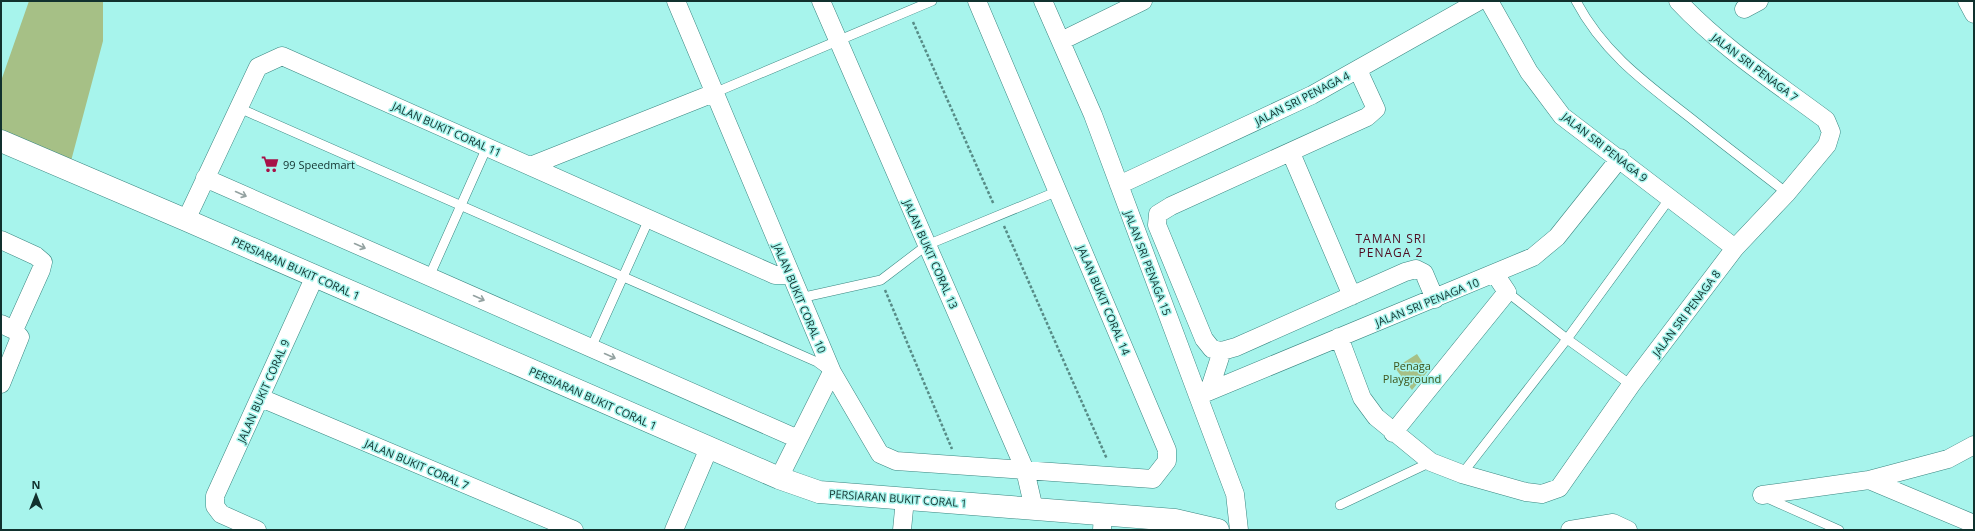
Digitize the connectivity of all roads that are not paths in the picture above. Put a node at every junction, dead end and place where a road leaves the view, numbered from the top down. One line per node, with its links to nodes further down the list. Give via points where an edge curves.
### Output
1 (676, 1): 16 (street, JALAN BUKIT CORAL 10)
2 (821, 1): 13 (street, JALAN BUKIT CORAL 13)
3 (932, 1): 13 (lane)
4 (977, 1): 26 (street, JALAN BUKIT CORAL 14)
5 (1042, 1): 14 (street, JALAN SRI PENAGA 15)
6 (1143, 1): 14 (street)
7 (1480, 1): 15 (street, JALAN SRI PENAGA 4)
8 (1489, 1): 22 (street, JALAN SRI PENAGA 9, via 1529,72 1562,116)
9 (1576, 1): 27 (lane, via 1612,52 1656,91)
10 (1678, 1): 18 (street, JALAN SRI PENAGA 7, via 1697,22 1733,51 1826,120)
11 (1967, 1): 12 (street)
12 (1974, 14)
13 (838, 41): 16 (lane); 33 (street, JALAN BUKIT CORAL 13)
14 (1062, 41): 25 (street, JALAN SRI PENAGA 15)
15 (1358, 70): 21 (street, via 1376,109 1368,117); 25 (street, JALAN SRI PENAGA 4, via 1312,96)
16 (714, 93): 23 (street); 36 (street, JALAN BUKIT CORAL 10)
17 (239, 108): 20 (street, JALAN BUKIT CORAL 11, via 258,67 282,56); 24 (street, JALAN BUKIT CORAL 11); 29 (lane)
18 (1831, 132): 27 (street, JALAN SRI PENAGA 8, via 1827,145)
19 (1, 141): 31 (street, PERSIARAN BUKIT CORAL 1)
20 (487, 147): 23 (street, JALAN BUKIT CORAL 11); 29 (lane)
21 (1291, 153): 41 (street); 48 (street, via 1170,206 1158,214 1157,225 1204,339 1212,349)
22 (1620, 158): 28 (street, JALAN SRI PENAGA 9); 35 (street, JALAN SRI PENAGA 10, via 1557,237 1533,256)
23 (530, 166): 30 (street, JALAN BUKIT CORAL 11)
24 (205, 178): 31 (street, JALAN BUKIT CORAL 11); 39 (street, one-way to 39)
25 (1119, 185): 52 (street, JALAN SRI PENAGA 15)
26 (1058, 191): 33 (lane); 59 (street, JALAN BUKIT CORAL 14, via 1167,450 1167,461 1153,479)
27 (1787, 193): 34 (street, JALAN SRI PENAGA 8)
28 (1670, 198): 34 (street, JALAN SRI PENAGA 9); 46 (lane)
29 (461, 206): 38 (lane); 39 (lane)
30 (649, 219): 36 (street, JALAN BUKIT CORAL 11, via 775,275); 38 (lane)
31 (186, 220): 37 (street, PERSIARAN BUKIT CORAL 1)
32 (1, 240): 44 (street, via 36,256 43,262 41,270)
33 (927, 246): 42 (lane, via 881,280); 59 (street, JALAN BUKIT CORAL 13)
34 (1735, 248): 51 (street, JALAN SRI PENAGA 8)
35 (1495, 274): 40 (street); 43 (street, JALAN SRI PENAGA 10)
36 (791, 275): 42 (street, JALAN BUKIT CORAL 10)
37 (314, 276): 53 (street, JALAN BUKIT CORAL 9); 57 (street, PERSIARAN BUKIT CORAL 1)
38 (623, 276): 47 (lane); 49 (lane, via 817,362)
39 (429, 277): 47 (street, one-way to 47)
40 (1507, 292): 46 (lane); 54 (street)
41 (1352, 296): 43 (street, via 1416,269 1424,273); 48 (street)
42 (800, 298): 49 (street, JALAN BUKIT CORAL 10)
43 (1434, 299): 45 (street, JALAN SRI PENAGA 10)
44 (8, 327): 50 (street, via 20,337)
45 (1339, 337): 52 (street, JALAN SRI PENAGA 10); 54 (street, via 1362,398 1376,417)
46 (1567, 339): 51 (lane); 60 (lane)
47 (591, 348): 55 (street, one-way to 55)
48 (1222, 351): 52 (street)
49 (832, 372): 55 (street); 59 (street, JALAN BUKIT CORAL 10, via 880,454 896,461)
50 (1, 384)
51 (1631, 385): 60 (street, JALAN SRI PENAGA 8, via 1559,488 1542,494 1526,492)
52 (1204, 394): 75 (street, JALAN SRI PENAGA 15, via 1235,494)
53 (261, 398): 70 (street, JALAN BUKIT CORAL 9, via 215,496 215,506 221,514); 71 (street, JALAN BUKIT CORAL 7)
54 (1393, 433): 58 (street)
55 (798, 439): 61 (street)
56 (1974, 445): 62 (street, via 1948,459)
57 (709, 448): 61 (street, PERSIARAN BUKIT CORAL 1); 72 (street)
58 (1431, 462): 60 (street); 65 (lane)
59 (1025, 470): 66 (street, JALAN BUKIT CORAL 13)
60 (1462, 474)
61 (779, 478): 64 (street, PERSIARAN BUKIT CORAL 1, via 820,492)
62 (1869, 480): 63 (street); 68 (street)
63 (1762, 495): 69 (lane)
64 (905, 499): 66 (street, PERSIARAN BUKIT CORAL 1); 73 (street)
65 (1340, 505)
66 (1034, 509): 67 (street, PERSIARAN BUKIT CORAL 1)
67 (1103, 522): 74 (street, PERSIARAN BUKIT CORAL 1, via 1175,520)
68 (1974, 523)
69 (1825, 527): 78 (lane)
70 (257, 530)
71 (574, 530)
72 (674, 530)
73 (902, 530)
74 (1218, 530)
75 (1239, 530)
76 (1570, 530): 77 (street, via 1613,523)
77 (1628, 530)
78 (1839, 530)

